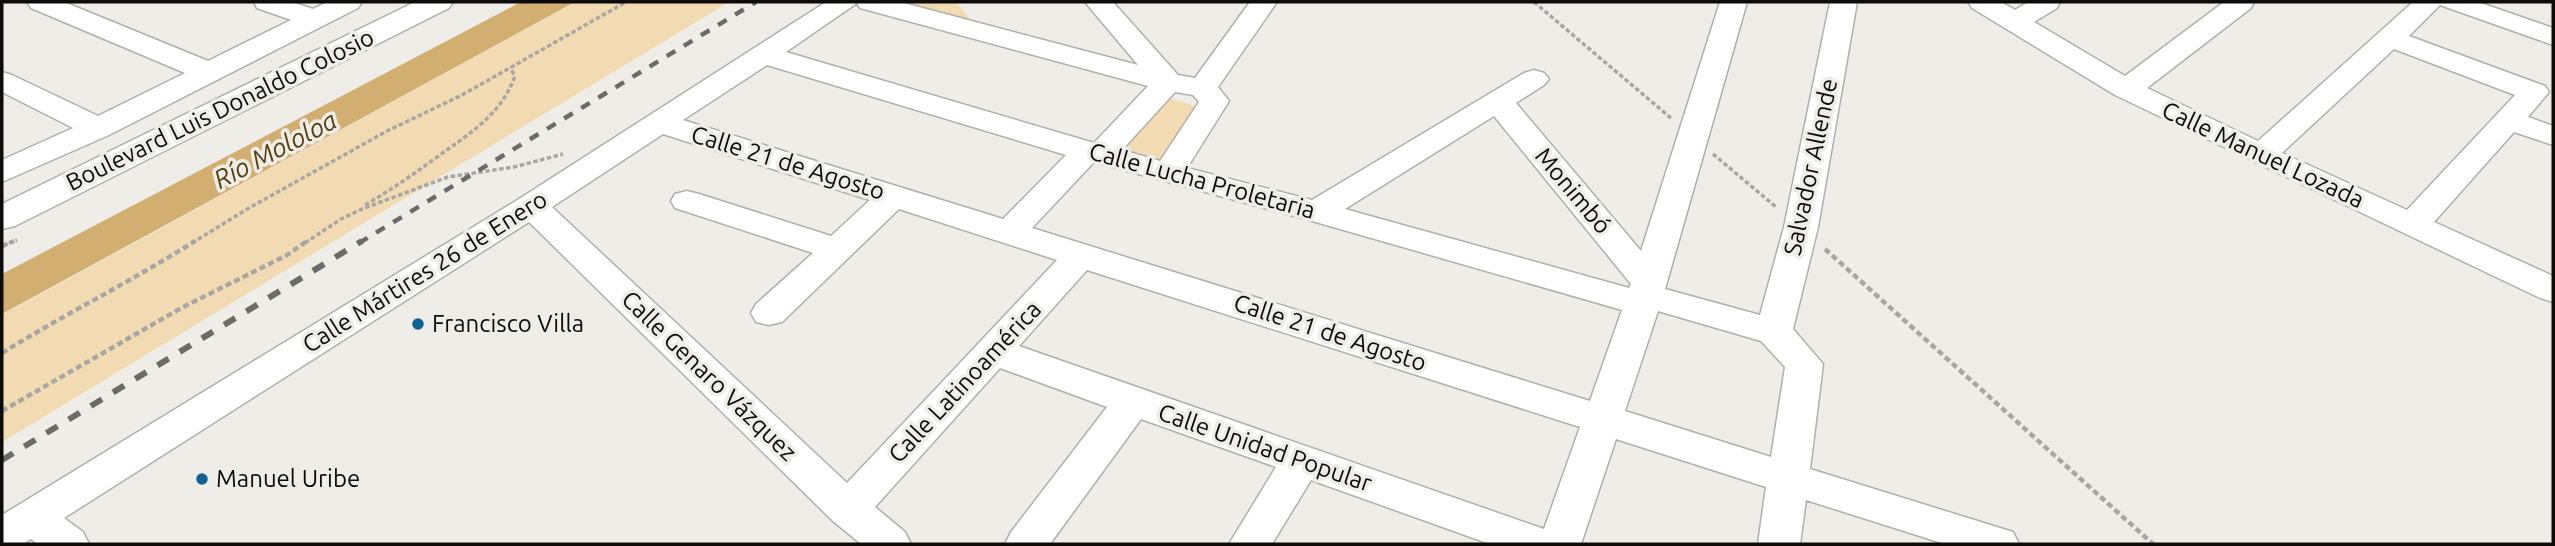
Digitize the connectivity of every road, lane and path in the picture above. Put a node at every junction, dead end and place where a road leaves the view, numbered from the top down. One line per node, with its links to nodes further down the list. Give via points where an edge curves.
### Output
1 (41, 2): 27 (street)
2 (267, 2): 20 (street)
3 (348, 2): 20 (street, Boulevard Luis Donaldo Colosio)
4 (388, 2): 44 (main road, Boulevard Luis Donaldo Colosio)
5 (438, 2): 49 (main road, Boulevard Luis Donaldo Colosio)
6 (626, 2): 26 (path)
7 (844, 2): 25 (street, Calle Mártires 26 de Enero)
8 (870, 2): 22 (street)
9 (956, 2): 22 (street)
10 (1099, 2): 30 (street)
11 (1264, 2): 31 (street)
12 (1534, 2): 37 (path)
13 (1734, 2): 37 (street)
14 (1844, 2): 52 (street, Salvador Allende)
15 (1982, 2): 21 (street, Calle Manuel Lozada)
16 (2047, 2): 21 (street)
17 (2241, 2): 32 (street)
18 (2429, 2): 24 (street)
19 (2452, 2): 23 (street)
20 (314, 19): 27 (street, Boulevard Luis Donaldo Colosio)
21 (2015, 22): 32 (street, Calle Manuel Lozada)
22 (981, 32): 30 (street)
23 (2553, 37)
24 (2389, 38): 34 (street, via 2534,92); 41 (street)
25 (764, 55): 35 (street, Calle Mártires 26 de Enero); 40 (street, Calle Lucha Proletaria)
26 (510, 68): 50 (path, via 515,76 512,86 500,108 478,129 418,173); 61 (path, via 369,141)
27 (209, 72): 36 (street, Boulevard Luis Donaldo Colosio)
28 (1534, 79): 33 (street)
29 (2, 81): 36 (street)
30 (1168, 82): 31 (street); 40 (street)
31 (1203, 88): 43 (street, via 1214,101)
32 (2126, 89): 41 (street, Calle Manuel Lozada)
33 (1497, 100): 48 (street); 57 (street, Monimbó)
34 (2508, 120): 38 (street); 51 (street)
35 (660, 123): 45 (street, Calle 21 de Agosto); 47 (street, Calle Mártires 26 de Enero)
36 (98, 128): 42 (street, Boulevard Luis Donaldo Colosio)
37 (1693, 136): 52 (path); 57 (street)
38 (2553, 136)
39 (571, 151): 50 (path, via 538,163 448,177)
40 (1094, 153): 43 (street, Calle Lucha Proletaria); 53 (street)
41 (2261, 155): 51 (street, Calle Manuel Lozada)
42 (2, 172)
43 (1168, 173): 48 (street, Calle Lucha Proletaria)
44 (2, 191)
45 (894, 196): 53 (street, Calle 21 de Agosto); 54 (street)
46 (687, 201): 54 (street)
47 (531, 206): 67 (street, Calle Genaro Vázquez); 68 (street, Calle Mártires 26 de Enero)
48 (1317, 212): 57 (street, Calle Lucha Proletaria)
49 (2, 218)
50 (341, 219): 63 (path, via 287,255 183,307)
51 (2412, 225): 56 (street, Calle Manuel Lozada)
52 (1801, 227): 59 (street, Salvador Allende); 77 (path)
53 (1010, 232): 55 (street, Calle 21 de Agosto)
54 (837, 249): 58 (street)
55 (1082, 254): 60 (street, Calle Latinoamérica); 64 (street, Calle 21 de Agosto)
56 (2553, 290)
57 (1645, 294): 59 (street, Calle Lucha Proletaria); 64 (street)
58 (769, 313)
59 (1774, 332): 66 (street, via 1804,365)
60 (992, 351): 62 (street, Calle Unidad Popular); 67 (street, Calle Latinoamérica)
61 (2, 353)
62 (1133, 401): 65 (street, Calle Unidad Popular); 71 (street)
63 (2, 411)
64 (1603, 419): 66 (street, Calle 21 de Agosto); 74 (street)
65 (1301, 461): 72 (street); 73 (street, Calle Unidad Popular)
66 (1790, 477): 75 (street); 76 (street, Calle 21 de Agosto)
67 (848, 509): 70 (street, Calle Genaro Vázquez)
68 (17, 527): 69 (street)
69 (68, 544)
70 (890, 544)
71 (1026, 544)
72 (1250, 544)
73 (1538, 544)
74 (1560, 544)
75 (1779, 544)
76 (1998, 544)
77 (2153, 544)

